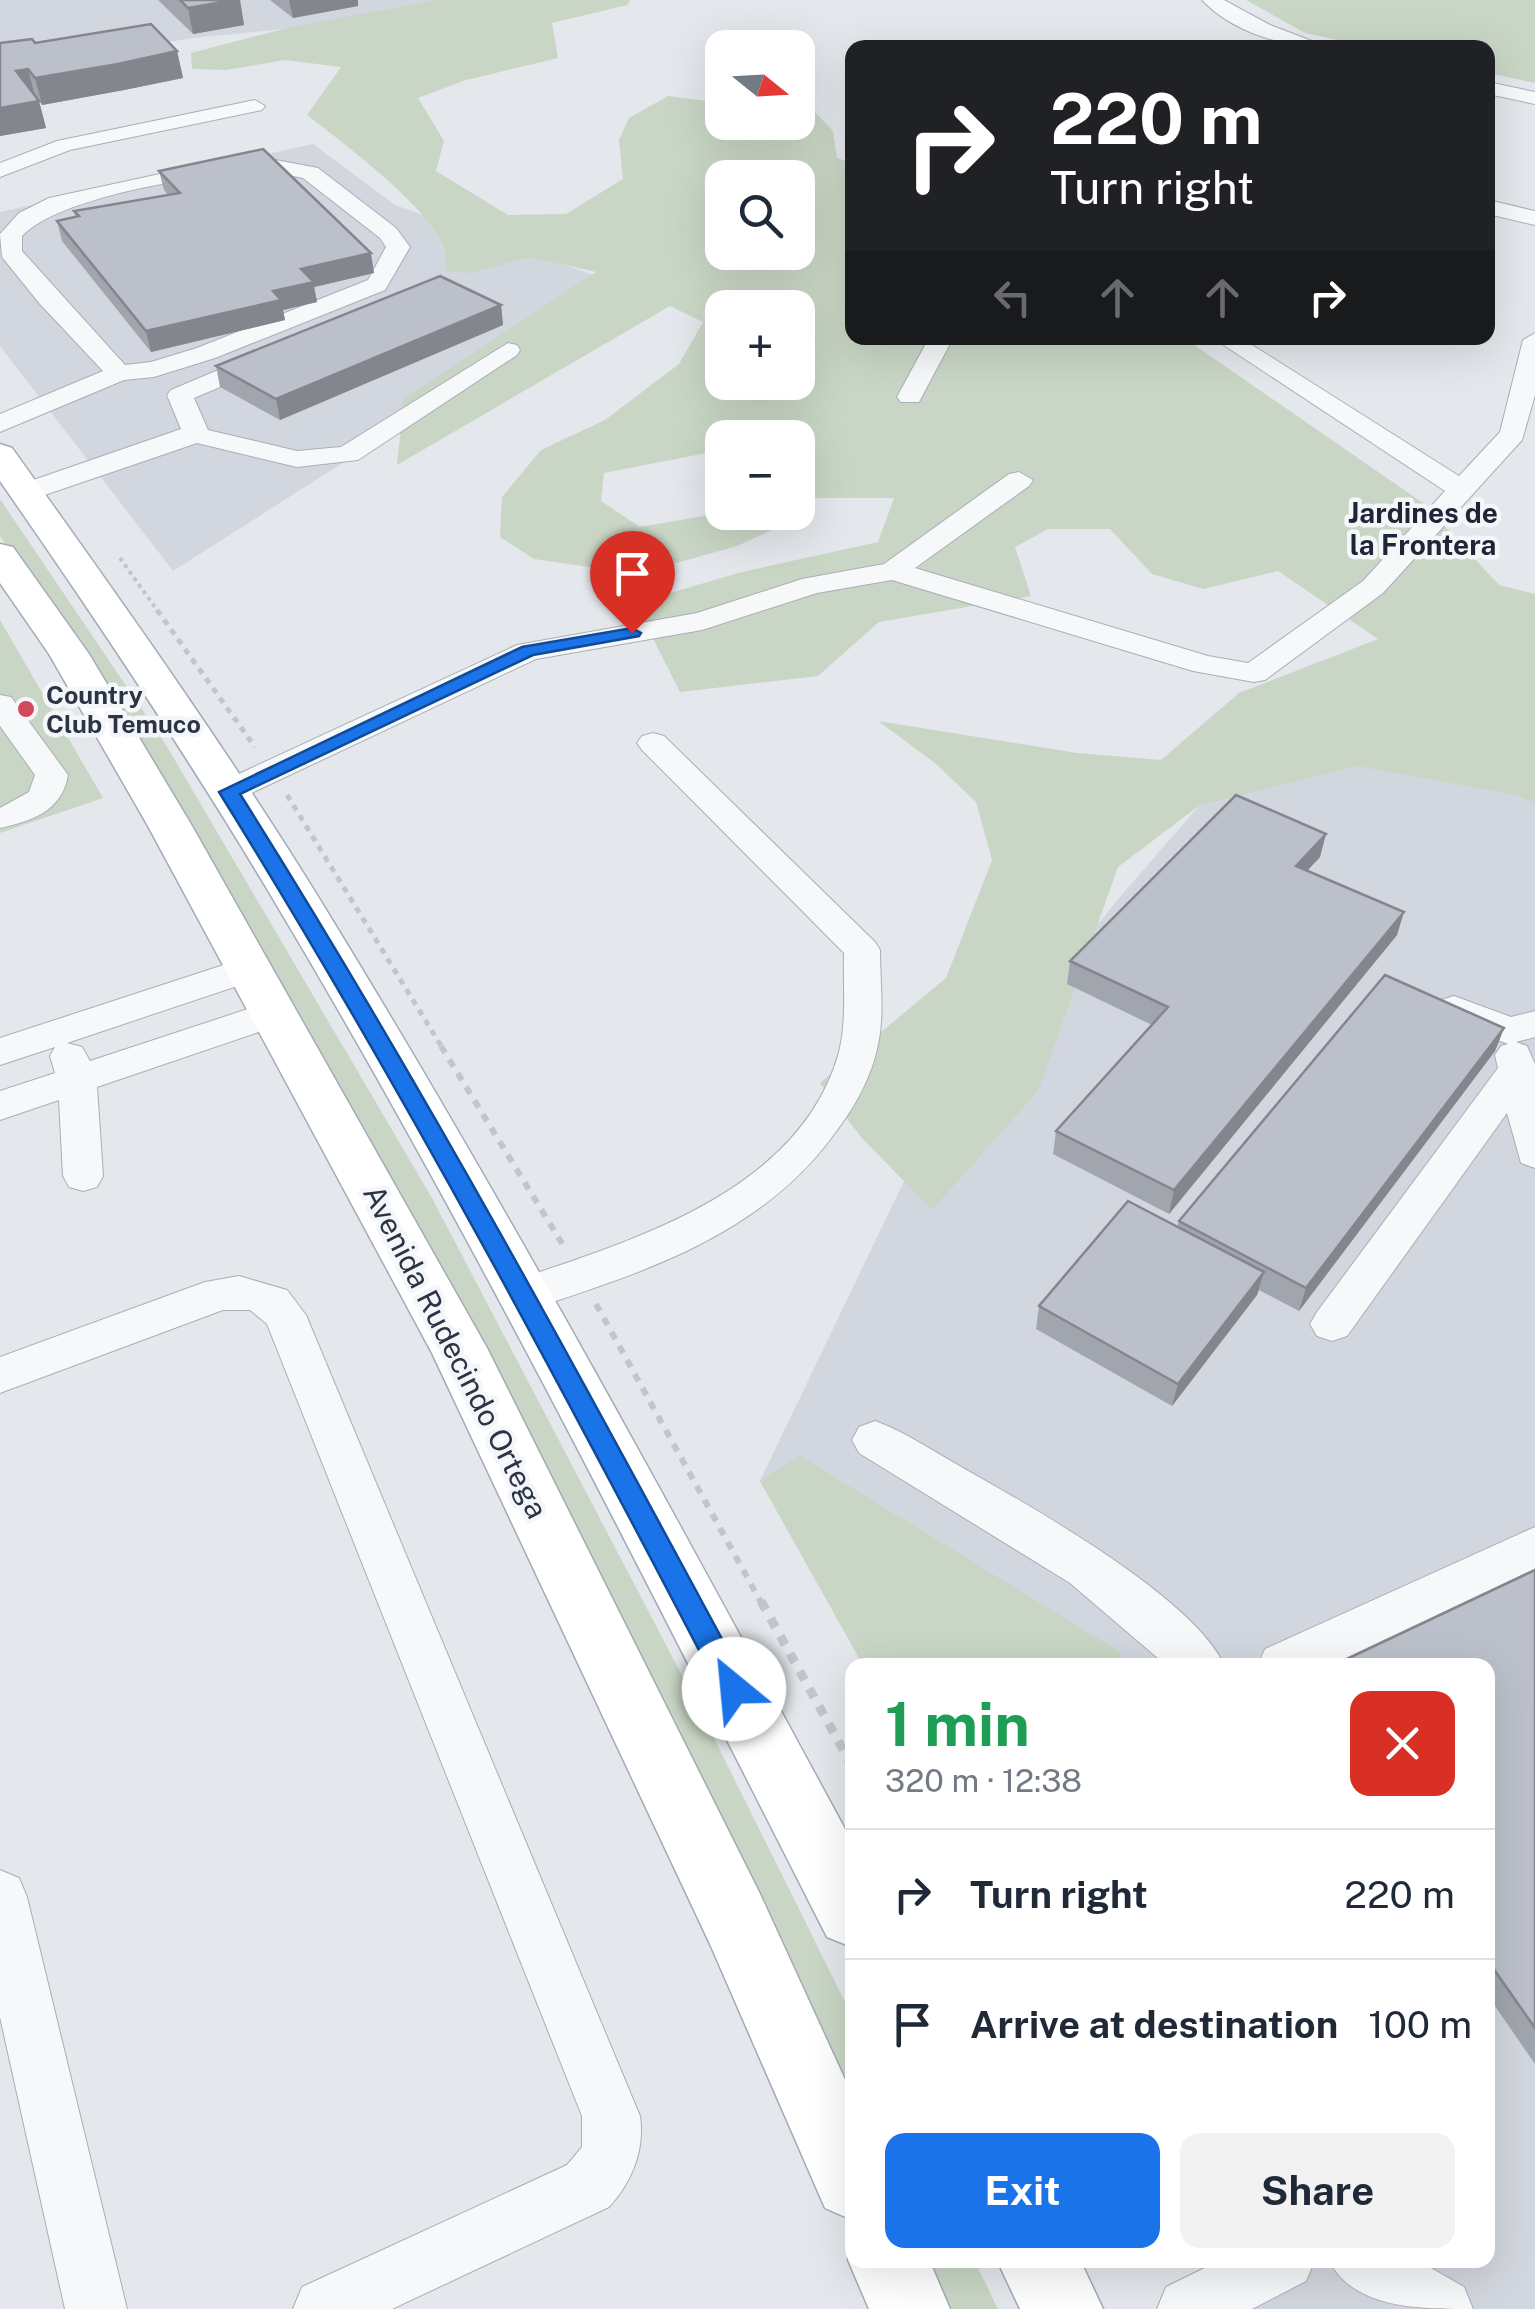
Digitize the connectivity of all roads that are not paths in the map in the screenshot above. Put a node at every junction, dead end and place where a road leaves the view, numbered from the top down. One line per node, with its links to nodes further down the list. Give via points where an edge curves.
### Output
1 (1211, 0): 2 (street)
2 (1291, 40)
3 (1495, 89): 4 (street)
4 (1535, 98)
5 (254, 106): 6 (street, via 64,145)
6 (0, 172)
7 (1495, 209): 8 (street)
8 (1535, 218)
9 (400, 301): 17 (street, via 180,395)
10 (1535, 340): 20 (street, via 1513,434)
11 (938, 345): 15 (street)
12 (1236, 345): 20 (street)
13 (508, 350): 17 (street, via 348,454 298,459)
14 (119, 373): 14 (street, via 206,353 378,285 398,247 310,174 265,164 220,166 58,203 27,218 11,236 10,252); 16 (street)
15 (910, 397)
16 (0, 424)
17 (198, 434): 18 (street)
18 (13, 473): 25 (main road)
19 (1019, 480): 22 (street)
20 (1462, 490): 22 (street, via 1373,588 1254,673 1204,664)
21 (0, 555): 27 (main road, Avenida Rudecindo Ortega, via 68,654)
22 (893, 570): 25 (street, via 812,585 702,621 528,650)
23 (0, 704): 26 (street, via 52,775 43,798)
24 (653, 743): 37 (street, via 862,950 860,1037 827,1116 762,1190 708,1224)
25 (229, 792): 37 (main road)
26 (0, 818)
27 (248, 969): 29 (main road, Avenida Rudecindo Ortega); 30 (street)
28 (1429, 998): 31 (street)
29 (275, 1013): 33 (street); 46 (main road, Avenida Rudecindo Ortega, via 458,1348 735,1919)
30 (61, 1032): 32 (street); 33 (street)
31 (1521, 1042): 35 (street); 38 (street)
32 (0, 1052)
33 (77, 1080): 34 (street); 36 (street)
34 (0, 1106)
35 (1535, 1153)
36 (83, 1176)
37 (525, 1294): 44 (main road)
38 (1332, 1324)
39 (0, 1375): 52 (street, via 220,1294 251,1292 277,1304 611,2116 611,2156 588,2186)
40 (874, 1440): 42 (street, via 1068,1556 1167,1630)
41 (1535, 1547): 43 (street)
42 (1193, 1658)
43 (1298, 1658)
44 (845, 1899)
45 (2, 1917): 51 (street)
46 (845, 2165)
47 (892, 2268): 53 (main road)
48 (1041, 2268): 54 (main road)
49 (1269, 2268): 55 (street)
50 (1373, 2268): 56 (street)
51 (96, 2309)
52 (324, 2309)
53 (910, 2309)
54 (1063, 2309)
55 (1188, 2309)
56 (1442, 2309)

